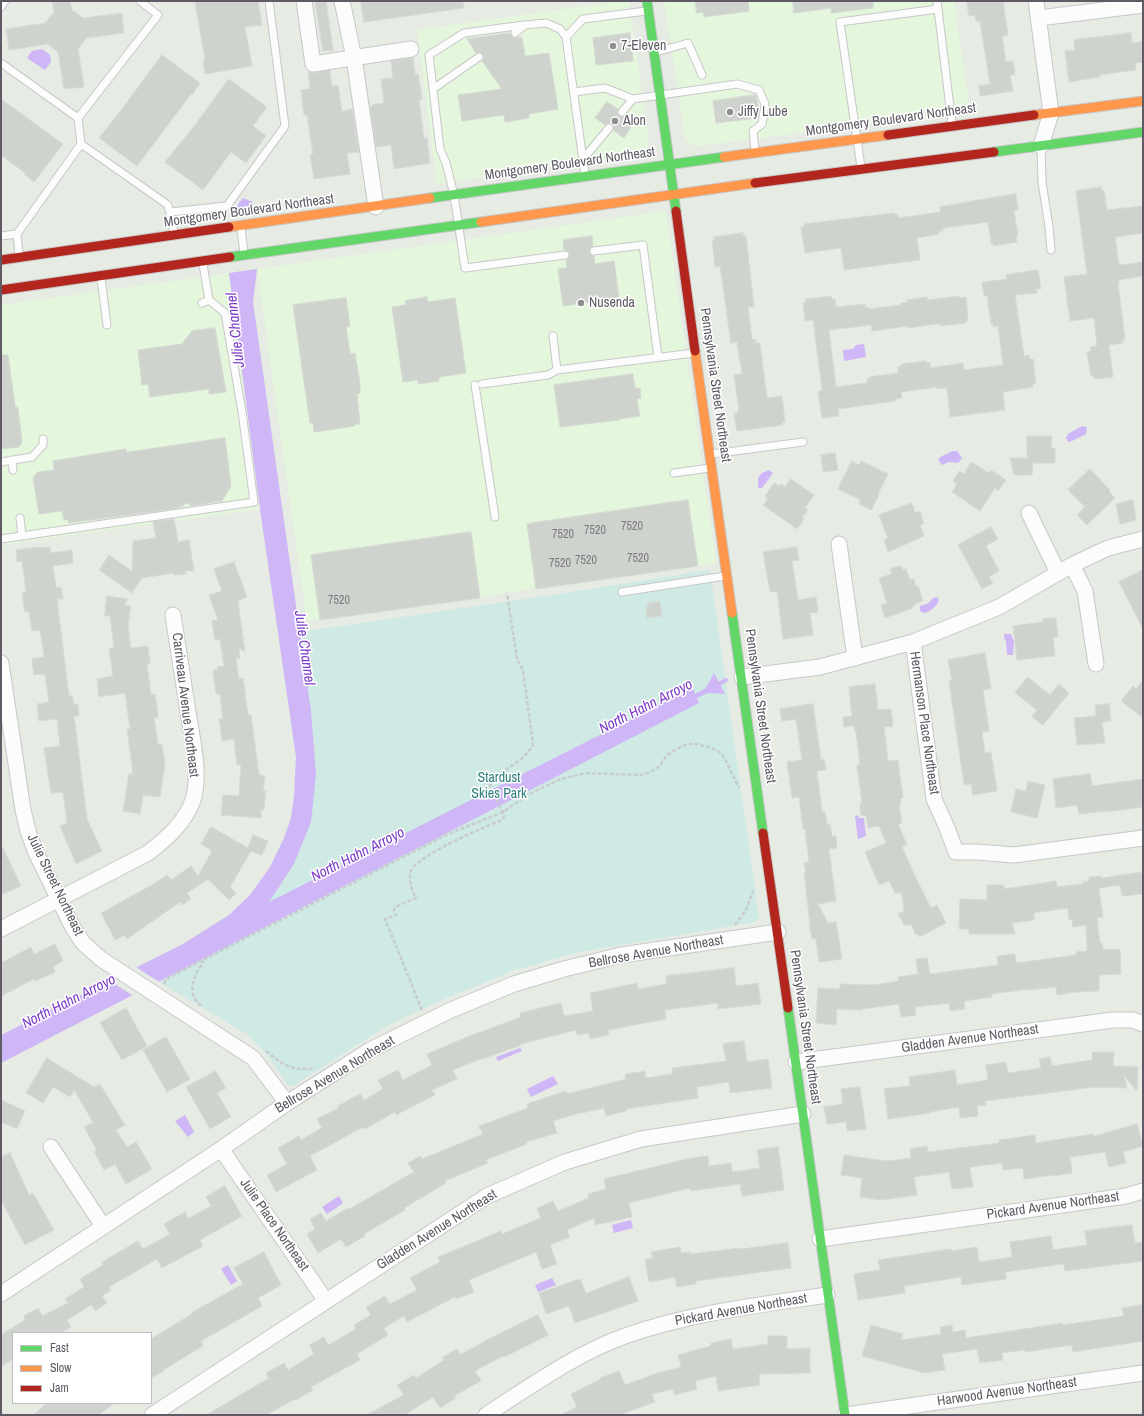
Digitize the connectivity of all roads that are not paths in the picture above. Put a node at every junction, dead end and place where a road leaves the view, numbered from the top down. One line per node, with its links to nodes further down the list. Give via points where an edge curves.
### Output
1 (6, 1): 10 (lane)
2 (140, 1): 30 (lane, via 158,14)
3 (270, 1): 45 (lane, via 285,126 227,206)
4 (304, 1): 20 (street, via 313,64)
5 (342, 1): 20 (street)
6 (647, 1): 12 (main road, Pennsylvania Street Northeast)
7 (937, 1): 11 (lane)
8 (1036, 1): 13 (street)
9 (1143, 5): 13 (street)
10 (1, 7)
11 (938, 10): 31 (lane); 34 (lane, via 840,22)
12 (649, 11): 16 (lane, via 583,19); 18 (main road, Pennsylvania Street Northeast)
13 (1039, 18): 29 (street)
14 (525, 25): 15 (lane); 16 (lane, via 546,23 560,29); 23 (lane, via 464,33 429,55)
15 (515, 32)
16 (566, 38): 24 (lane)
17 (410, 49): 20 (street)
18 (654, 53): 22 (lane, via 688,43); 25 (main road, Pennsylvania Street Northeast)
19 (479, 57): 23 (lane)
20 (354, 58): 44 (street)
21 (1, 62): 30 (lane)
22 (702, 75)
23 (433, 89): 43 (lane, via 440,148)
24 (574, 92): 26 (lane, via 605,88); 38 (lane)
25 (660, 96): 26 (lane); 37 (lane, via 737,84 759,90 765,104 762,124 752,131); 39 (main road, Pennsylvania Street Northeast)
26 (633, 99): 28 (lane)
27 (1143, 101): 29 (main road, Montgomery Boulevard Northeast)
28 (622, 112)
29 (1051, 113): 31 (main road, Montgomery Boulevard Northeast); 36 (street)
30 (78, 118): 35 (lane)
31 (952, 126): 34 (main road, Montgomery Boulevard Northeast)
32 (609, 128): 38 (lane)
33 (1143, 132): 36 (main road)
34 (856, 139): 37 (main road, Montgomery Boulevard Northeast); 40 (lane)
35 (81, 144): 45 (lane, via 168,205); 48 (lane)
36 (1042, 146): 40 (main road); 51 (lane, via 1042,182)
37 (756, 152): 39 (main road, Montgomery Boulevard Northeast)
38 (583, 159): 41 (lane)
39 (669, 164): 41 (main road, Montgomery Boulevard Northeast); 42 (main road, Pennsylvania Street Northeast)
40 (861, 170): 42 (main road)
41 (586, 176): 43 (main road, Montgomery Boulevard Northeast)
42 (674, 194): 46 (main road); 62 (main road, Pennsylvania Street Northeast)
43 (454, 195): 44 (main road, Montgomery Boulevard Northeast); 46 (lane)
44 (376, 207): 47 (main road, Montgomery Boulevard Northeast)
45 (170, 212): 50 (lane)
46 (459, 225): 53 (lane, via 465,268); 54 (main road)
47 (240, 226): 50 (main road, Montgomery Boulevard Northeast); 54 (lane)
48 (16, 234): 49 (lane); 55 (lane)
49 (1, 236)
50 (174, 236): 55 (main road, Montgomery Boulevard Northeast)
51 (1051, 250)
52 (594, 251): 63 (lane, via 643,245)
53 (565, 255)
54 (244, 256): 57 (main road)
55 (19, 258): 56 (main road, Montgomery Boulevard Northeast)
56 (1, 260)
57 (203, 262): 58 (main road); 76 (lane, via 205,301 225,313 254,502)
58 (100, 276): 59 (main road); 60 (lane)
59 (1, 290)
60 (107, 325)
61 (553, 336): 64 (lane)
62 (696, 353): 63 (lane); 67 (main road, Pennsylvania Street Northeast)
63 (658, 357): 64 (lane)
64 (557, 370): 74 (lane, via 548,375 479,385)
65 (43, 439): 68 (lane, via 43,445 32,457)
66 (803, 442): 67 (lane)
67 (710, 455): 70 (main road, Pennsylvania Street Northeast)
68 (12, 460): 69 (lane); 71 (lane)
69 (1, 462)
70 (712, 467): 72 (lane); 82 (main road, Pennsylvania Street Northeast)
71 (13, 470)
72 (674, 473)
73 (1029, 513): 81 (street)
74 (495, 517)
75 (20, 518): 76 (lane)
76 (22, 536): 77 (lane)
77 (1, 539)
78 (1143, 539): 80 (street, via 1108,548)
79 (839, 544): 86 (street)
80 (1072, 565): 81 (street); 88 (street, via 1086,591)
81 (1058, 574): 85 (street, via 999,606)
82 (727, 576): 83 (lane); 89 (main road, Pennsylvania Street Northeast)
83 (622, 592)
84 (173, 615): 92 (street, Carriveau Avenue Northeast, via 194,750 196,776 192,800 183,820 169,837 148,853)
85 (913, 642): 86 (street); 91 (street, Hermanson Place Northeast, via 934,799 956,852 1014,855)
86 (855, 658): 89 (street, via 820,667)
87 (1, 663): 90 (street, Julie Street Northeast)
88 (1096, 664)
89 (742, 677): 94 (main road, Pennsylvania Street Northeast)
90 (8, 760): 92 (street, Julie Street Northeast, via 28,831)
91 (1143, 838)
92 (58, 899): 93 (street, Carriveau Avenue Northeast); 97 (street, Julie Street Northeast, via 83,943 101,960 159,991 253,1058)
93 (1, 928)
94 (778, 932): 96 (main road, Pennsylvania Street Northeast); 97 (street, Bellrose Avenue Northeast, via 621,955 514,984 451,1010 370,1050)
95 (1143, 1024): 96 (street, Gladden Avenue Northeast, via 1133,1020 1113,1020)
96 (796, 1062): 98 (main road, Pennsylvania Street Northeast)
97 (287, 1103): 100 (street, Bellrose Avenue Northeast)
98 (803, 1114): 103 (main road, Pennsylvania Street Northeast); 106 (street, Gladden Avenue Northeast, via 641,1139 566,1162 487,1196)
99 (51, 1147): 102 (street)
100 (221, 1149): 102 (street, Bellrose Avenue Northeast); 106 (street, Julie Place Northeast)
101 (1143, 1191): 103 (street, Pickard Avenue Northeast, via 1126,1196)
102 (104, 1226): 104 (street, Bellrose Avenue Northeast)
103 (820, 1239): 105 (main road, Pennsylvania Street Northeast)
104 (1, 1294)
105 (827, 1295): 109 (street, Pickard Avenue Northeast, via 684,1318 625,1336 570,1361); 110 (main road, Pennsylvania Street Northeast)
106 (326, 1300): 108 (street, Gladden Avenue Northeast)
107 (1143, 1373): 110 (street, Harwood Avenue Northeast)
108 (152, 1415)
109 (486, 1415)
110 (846, 1415)

